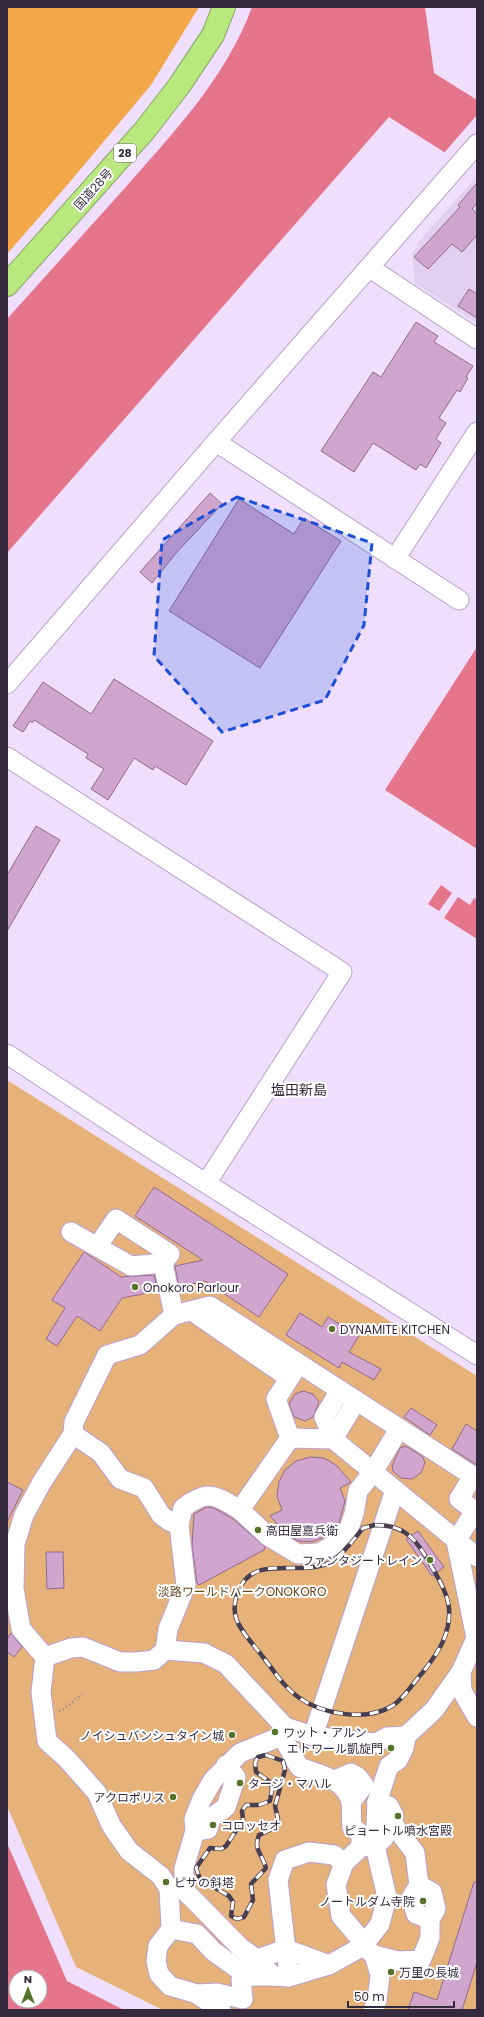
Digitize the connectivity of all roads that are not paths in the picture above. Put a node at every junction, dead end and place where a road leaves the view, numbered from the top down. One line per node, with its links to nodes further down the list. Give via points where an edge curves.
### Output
1 (224, 7): 4 (highway, 国道28号 / 28, via 213,35 179,86 145,130)
2 (477, 144): 3 (street)
3 (370, 268): 5 (street); 7 (street)
4 (7, 285)
5 (477, 339)
6 (477, 432): 8 (street)
7 (216, 442): 8 (street); 10 (street)
8 (395, 559): 9 (street)
9 (459, 600)
10 (7, 684)
11 (7, 757): 13 (street, via 342,972)
12 (7, 1054): 13 (street)
13 (207, 1182): 18 (street)
14 (71, 1232): 15 (street)
15 (98, 1247): 16 (street, via 131,1266); 16 (street, via 116,1219 170,1254)
16 (163, 1263): 17 (street)
17 (183, 1313): 19 (street, via 210,1306); 23 (street, via 140,1345 107,1355 74,1422)
18 (477, 1355)
19 (294, 1371): 20 (street); 24 (street, via 276,1399)
20 (340, 1390): 21 (street); 25 (street, via 324,1417)
21 (356, 1401): 22 (street); 25 (street)
22 (399, 1429): 26 (street); 30 (street, via 473,1476 459,1499 475,1511)
23 (73, 1434): 29 (street, via 101,1453 120,1479 144,1488 159,1512 169,1521); 34 (street, via 24,1515 15,1544 14,1589 21,1628)
24 (290, 1438): 25 (street); 28 (street)
25 (333, 1439): 26 (street)
26 (373, 1472): 27 (street); 28 (street, via 358,1491 349,1528 337,1543 319,1553 298,1554 268,1536)
27 (395, 1490): 30 (street); 38 (street)
28 (240, 1510): 29 (street, via 217,1496 198,1497 183,1508)
29 (179, 1525): 33 (street, via 186,1585 168,1628)
30 (456, 1541): 31 (street); 32 (street)
31 (477, 1557)
32 (476, 1637): 35 (street)
33 (165, 1650): 34 (street, via 154,1660 136,1662 120,1662 83,1647 71,1648); 37 (street, via 204,1653 226,1664)
34 (45, 1657): 48 (street, via 41,1692 47,1741 97,1793 112,1825 129,1851)
35 (460, 1672): 36 (street, via 462,1691); 39 (street, via 434,1710)
36 (477, 1717)
37 (284, 1731): 38 (street); 41 (street, via 240,1753); 46 (street, via 299,1767 335,1780 351,1773 364,1785 351,1802 352,1827 361,1834)
38 (313, 1736): 40 (street)
39 (406, 1736): 40 (street, via 387,1736); 42 (street, via 398,1760)
40 (376, 1743): 42 (street, via 378,1757)
41 (226, 1765): 45 (street, via 202,1799 194,1819); 45 (street, via 236,1777 226,1807 211,1818 208,1829)
42 (389, 1766): 43 (street)
43 (377, 1802): 44 (street, via 389,1806 394,1816); 46 (street)
44 (393, 1824): 46 (street, via 387,1836); 49 (street, via 415,1853)
45 (195, 1831): 48 (street, via 184,1868 184,1879)
46 (368, 1847): 47 (street); 50 (street)
47 (344, 1863): 52 (street, via 334,1855 309,1852 285,1860 278,1880); 53 (street, via 336,1885 341,1916)
48 (171, 1884): 51 (street); 55 (street, via 241,1948)
49 (415, 1892): 50 (street); 53 (street, via 432,1892 436,1909 430,1919 430,1938 421,1960 398,1960)
50 (387, 1897): 53 (street)
51 (171, 1929): 55 (street, via 197,1934 213,1951 235,1967); 57 (street, via 158,1946 156,1961 159,1974 170,1986)
52 (286, 1949): 54 (street); 55 (street); 56 (street)
53 (369, 1951): 54 (street); 59 (street, via 380,1975)
54 (329, 1965): 56 (street)
55 (255, 1968): 56 (street); 57 (street, via 241,1979 243,1999 217,1993)
56 (281, 1976)
57 (197, 1994): 58 (street)
58 (221, 2010)
59 (373, 2010)

